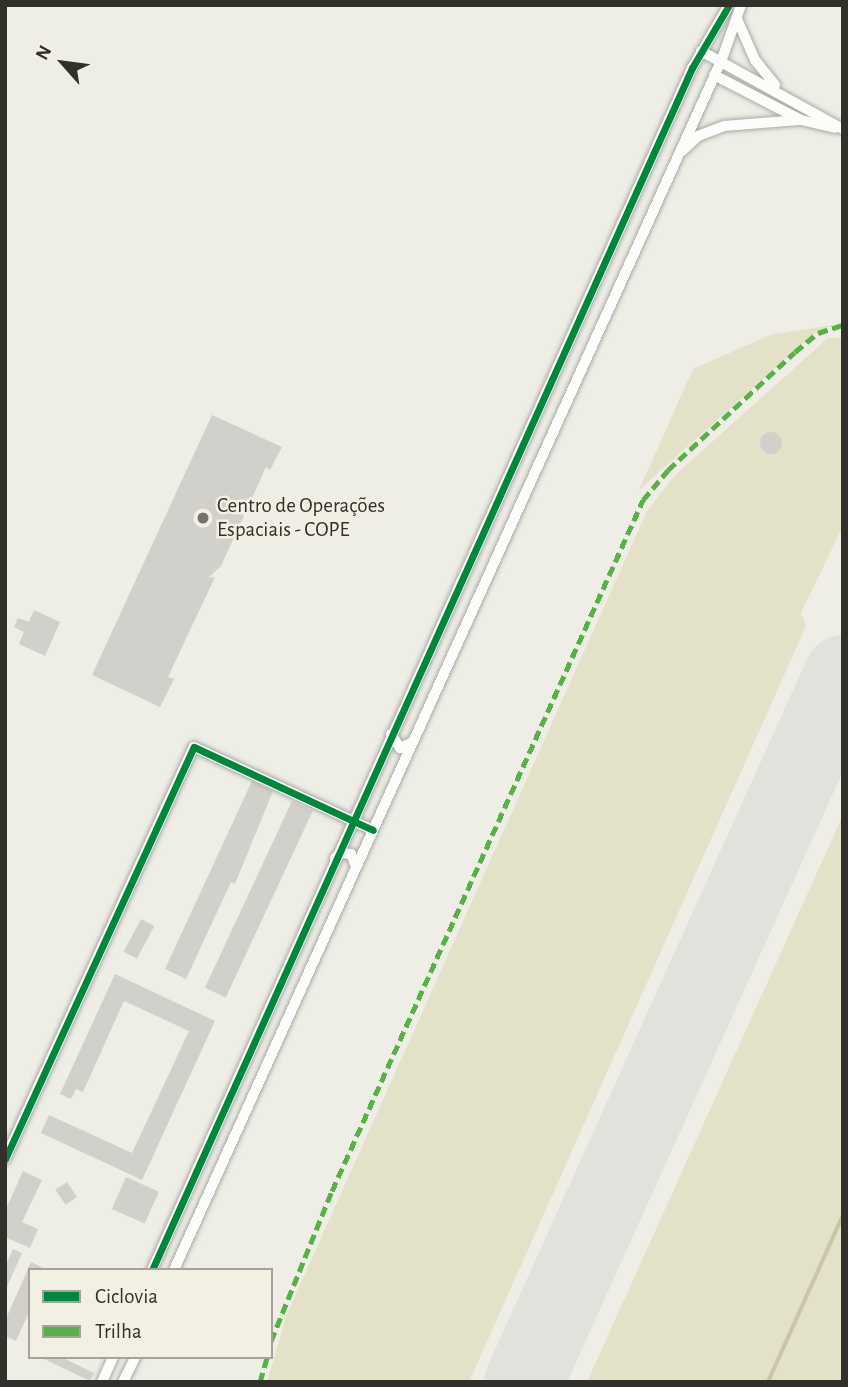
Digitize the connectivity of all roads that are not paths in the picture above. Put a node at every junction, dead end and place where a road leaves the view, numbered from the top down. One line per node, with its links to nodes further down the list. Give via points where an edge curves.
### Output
1 (729, 5): 4 (street)
2 (741, 5): 3 (street)
3 (737, 19): 5 (street); 7 (street, via 755,60)
4 (701, 51): 5 (street); 11 (street)
5 (722, 59): 6 (street); 7 (street)
6 (714, 75): 8 (street); 10 (street)
7 (780, 91): 9 (street)
8 (801, 120): 9 (street); 10 (street, via 724,126 698,136)
9 (843, 130)
10 (679, 153): 12 (street)
11 (391, 733): 12 (street, via 400,748); 13 (street)
12 (413, 743): 14 (street)
13 (352, 820): 14 (street); 15 (street); 17 (street, via 194,747)
14 (373, 830): 16 (street)
15 (335, 858): 16 (street, via 340,853 351,854); 18 (street)
16 (356, 867): 19 (street)
17 (5, 1159)
18 (153, 1268)
19 (175, 1268)
20 (112, 1359): 22 (street)
21 (134, 1359): 23 (street)
22 (102, 1382)
23 (123, 1382)

